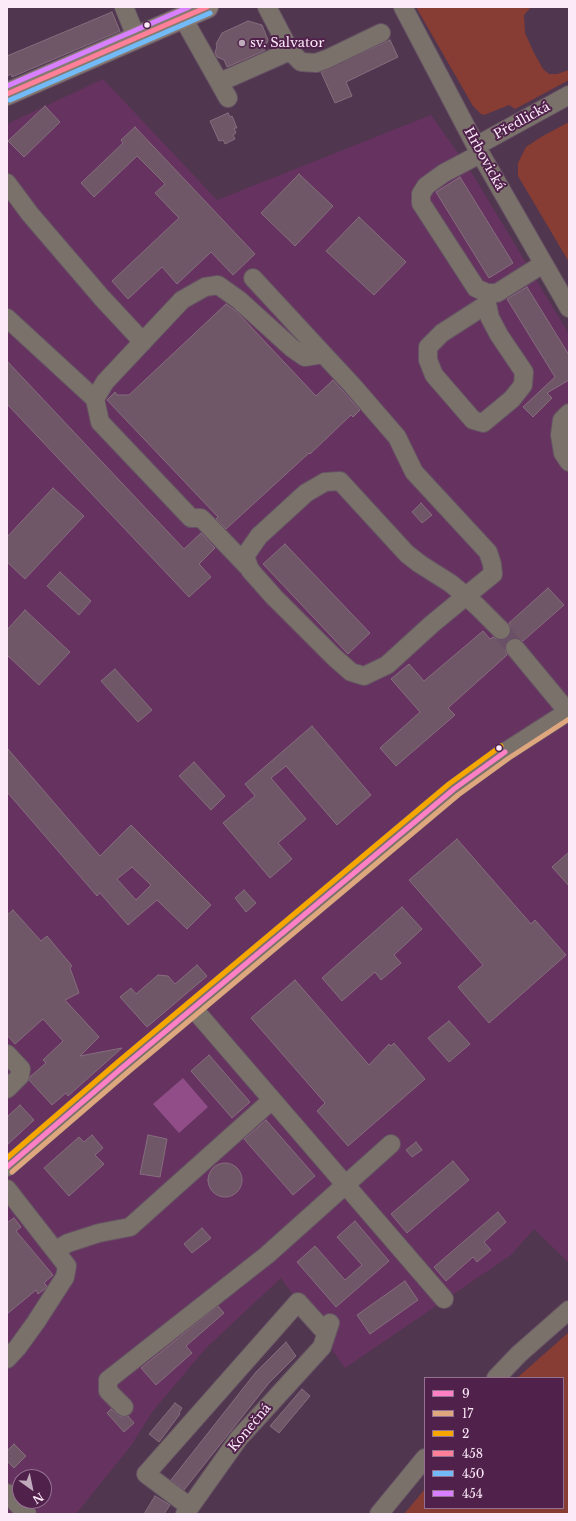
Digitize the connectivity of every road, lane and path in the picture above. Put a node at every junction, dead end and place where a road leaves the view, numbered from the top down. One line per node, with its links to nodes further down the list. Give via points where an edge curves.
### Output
1 (124, 7): 7 (street)
2 (207, 7): 5 (main road)
3 (267, 7): 8 (street)
4 (404, 7): 13 (street, Hrbovická)
5 (183, 18): 7 (main road); 9 (street)
6 (381, 33): 8 (street, via 316,63 301,62)
7 (137, 39): 10 (main road)
8 (290, 51): 9 (street)
9 (220, 82): 12 (street)
10 (7, 94)
11 (569, 95): 13 (street, Předlická)
12 (228, 98)
13 (478, 150): 15 (street, Hrbovická); 17 (street, Předlická, via 426,186 421,194 421,203 476,288)
14 (7, 183): 20 (street, via 30,214)
15 (543, 264): 17 (street); 18 (street, Hrbovická)
16 (253, 278): 21 (street)
17 (487, 299): 17 (street, via 490,318 524,372 520,390 483,423 473,420 434,375 428,360 428,347 442,333)
18 (569, 308)
19 (7, 318): 22 (street)
20 (143, 342): 21 (street, via 182,300 204,287 218,285 239,300 305,358); 22 (street, via 105,382)
21 (324, 354): 26 (street, via 396,437 414,472 488,552 492,574)
22 (95, 399): 25 (street, via 100,422 190,518 200,518 207,524)
23 (569, 413): 24 (street, via 562,420 560,435 563,453)
24 (569, 462)
25 (250, 570): 26 (street, via 334,657 351,672 364,676 387,665); 26 (street, via 245,556 259,536 306,494 325,482 340,481 406,554)
26 (466, 596): 27 (street)
27 (501, 630)
28 (515, 648): 29 (street)
29 (568, 712): 30 (street, via 505,752 454,789)
30 (193, 1008): 33 (street); 35 (street)
31 (7, 1054): 32 (street, via 21,1069 20,1076)
32 (7, 1089)
33 (272, 1100): 36 (street); 38 (street, via 130,1227 98,1233)
34 (391, 1144): 36 (street)
35 (7, 1167)
36 (346, 1185): 39 (street); 43 (street, via 267,1255 108,1380 108,1391)
37 (7, 1189): 38 (street)
38 (56, 1250): 41 (street, via 67,1266 65,1277 36,1322)
39 (444, 1299)
40 (569, 1310): 42 (street)
41 (7, 1359)
42 (497, 1377)
43 (124, 1407)
44 (424, 1459): 48 (street)
45 (7, 1493): 47 (street)
46 (189, 1508): 46 (street, Konečná, via 239,1438 326,1334 298,1302 146,1474)
47 (27, 1514)
48 (379, 1514)

